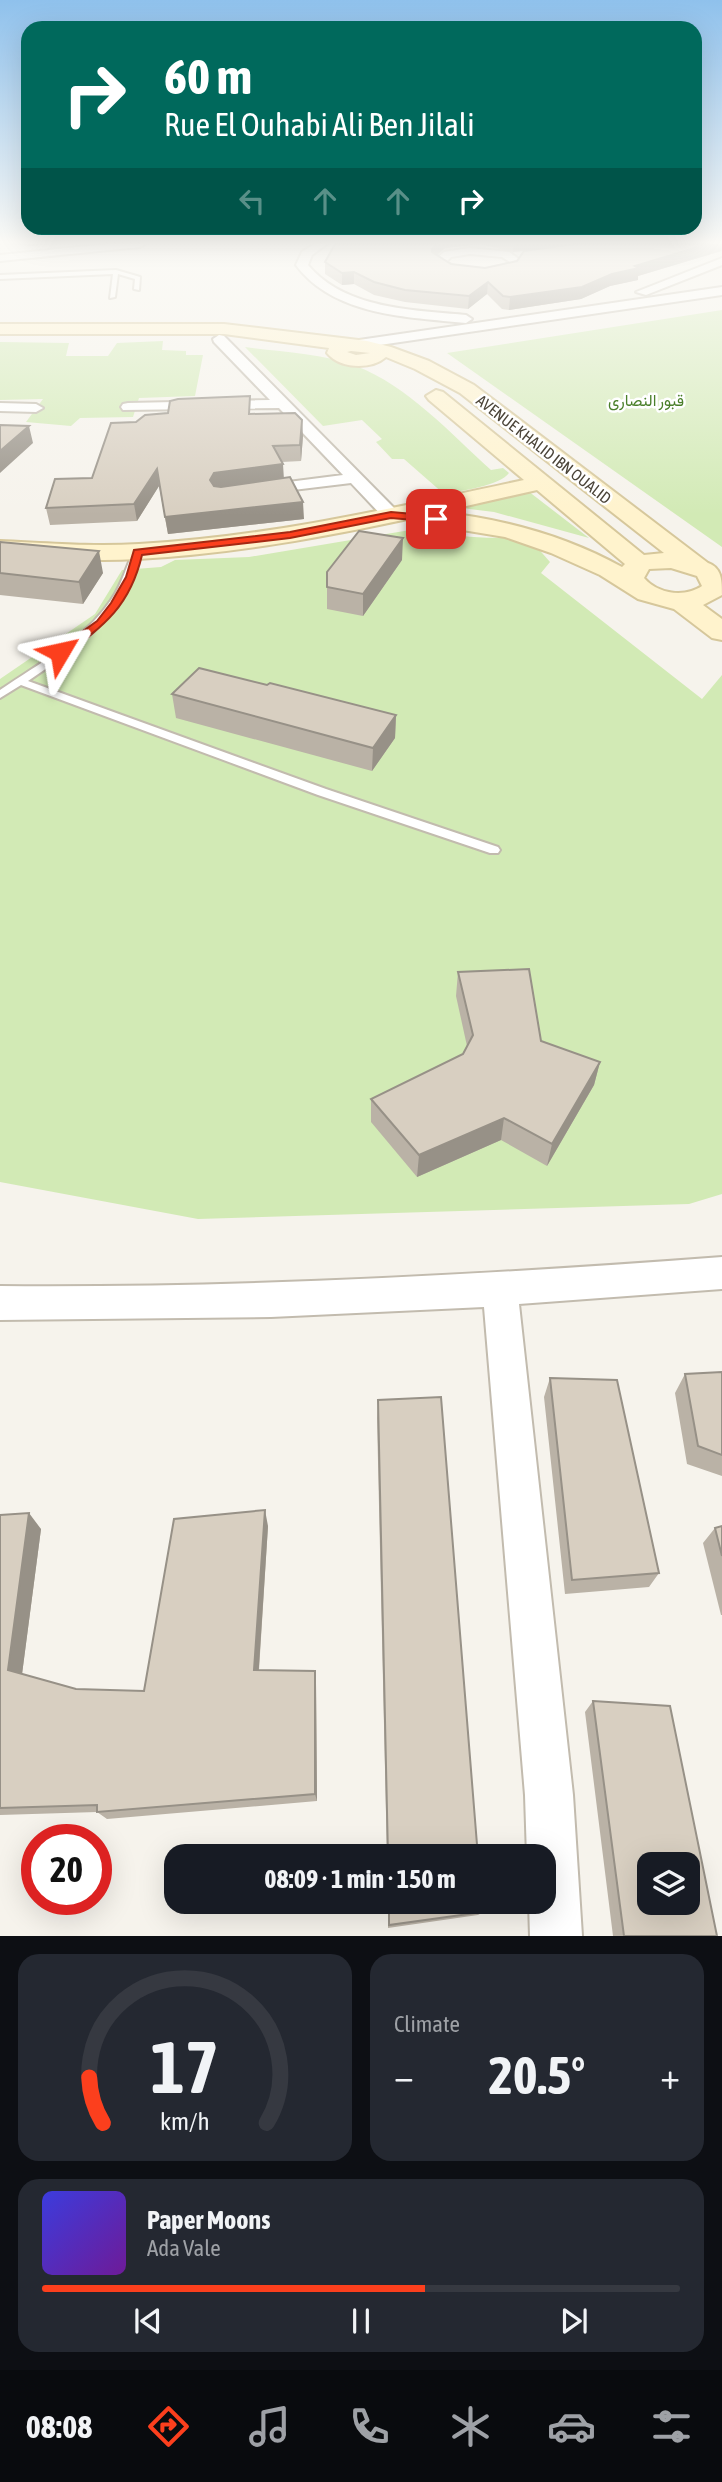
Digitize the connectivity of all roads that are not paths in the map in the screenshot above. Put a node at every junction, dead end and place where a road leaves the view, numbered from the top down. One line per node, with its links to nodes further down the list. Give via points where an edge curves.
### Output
1 (255, 334): 7 (main road, AVENUE KHALID IBN OUALID)
2 (435, 334): 3 (street)
3 (423, 336): 6 (street); 7 (street)
4 (219, 339): 5 (main road, AVENUE KHALID IBN OUALID); 7 (main road, AVENUE KHALID IBN OUALID); 8 (street)
5 (0, 340)
6 (381, 350): 7 (main road, via 374,358); 19 (main road, AVENUE KHALID IBN OUALID, via 467,389)
7 (351, 351): 13 (main road, AVENUE KHALID IBN OUALID, via 429,390)
8 (283, 404): 10 (street); 12 (street)
9 (0, 407): 11 (street)
10 (128, 407)
11 (36, 408)
12 (355, 478): 14 (street); 15 (street)
13 (540, 483): 15 (main road); 18 (main road, AVENUE KHALID IBN OUALID)
14 (235, 494)
15 (400, 513): 17 (main road, via 290,535); 18 (main road, via 530,535 599,564)
16 (0, 548): 17 (main road)
17 (137, 552): 22 (lane, via 131,577 101,623)
18 (636, 572): 19 (main road, via 673,560); 20 (main road, via 652,595)
19 (711, 579): 20 (main road, via 714,589 701,597)
20 (679, 600): 21 (main road)
21 (722, 632)
22 (19, 681): 23 (lane); 24 (lane)
23 (0, 695)
24 (494, 850)
25 (722, 1273): 26 (street)
26 (500, 1290): 27 (street, via 249,1302); 28 (street, via 549,1796)
27 (0, 1303)
28 (556, 1936)

